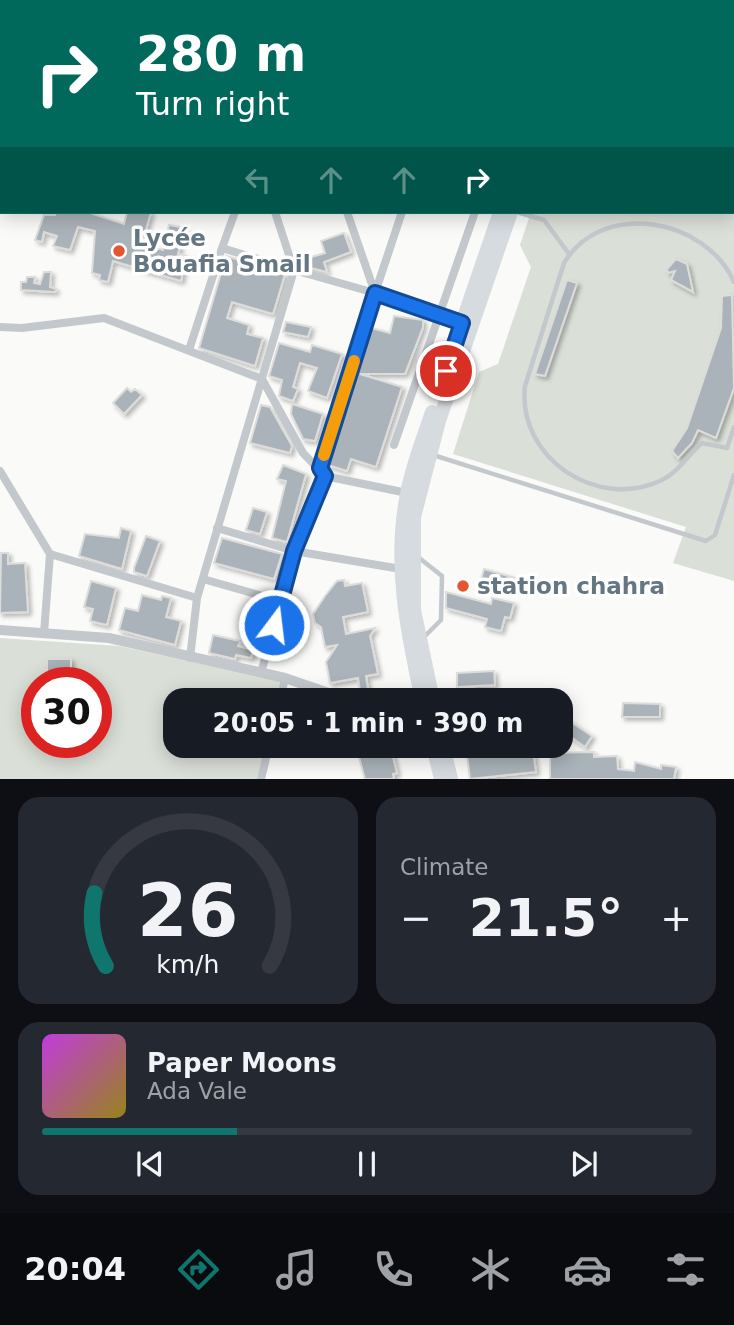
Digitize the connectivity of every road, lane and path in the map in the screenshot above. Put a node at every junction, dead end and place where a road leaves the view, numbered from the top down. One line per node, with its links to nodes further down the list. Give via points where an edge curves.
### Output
1 (233, 214): 11 (street)
2 (276, 214): 13 (street)
3 (348, 214): 15 (street)
4 (401, 214): 15 (street)
5 (474, 214): 16 (street)
6 (499, 214): 17 (highway)
7 (510, 214): 25 (highway)
8 (524, 214): 10 (lane)
9 (546, 214): 10 (lane)
10 (544, 220): 12 (lane)
11 (222, 248): 13 (street); 19 (street)
12 (569, 254): 14 (lane, via 597,231 613,226 659,226 706,246 719,257); 23 (lane, via 525,386 524,417 546,455 580,480 624,488 663,479 702,443)
13 (294, 270): 15 (street); 20 (street)
14 (734, 282)
15 (375, 293): 16 (street); 27 (street)
16 (442, 315): 17 (street); 22 (street)
17 (462, 323): 29 (highway)
18 (0, 327): 19 (street, via 104,318)
19 (189, 350): 20 (street)
20 (262, 379): 27 (street, via 303,453); 30 (street)
21 (734, 427): 23 (lane)
22 (394, 445)
23 (727, 448): 24 (lane)
24 (734, 450)
25 (429, 453): 28 (lane, via 706,541 715,535); 32 (highway, via 414,517)
26 (0, 471): 33 (street)
27 (323, 472): 29 (street); 31 (street)
28 (734, 475)
29 (407, 493): 34 (highway)
30 (217, 528): 31 (street); 35 (street)
31 (294, 551): 34 (street); 37 (street)
32 (412, 551): 40 (highway); 40 (lane, via 442,576 441,620)
33 (50, 554): 36 (street); 39 (street)
34 (401, 569): 46 (highway)
35 (202, 579): 36 (street); 37 (street)
36 (197, 598): 41 (street)
37 (279, 601): 42 (street)
38 (0, 630): 39 (street)
39 (44, 633): 41 (street, via 109,638)
40 (420, 641): 47 (highway)
41 (190, 657): 42 (street)
42 (261, 673): 43 (street)
43 (285, 678): 44 (street); 45 (street)
44 (283, 688)
45 (314, 688)
46 (420, 688)
47 (430, 688)
48 (266, 758): 51 (street)
49 (436, 758): 52 (highway)
50 (446, 758): 53 (highway)
51 (261, 779)
52 (441, 779)
53 (451, 779)

